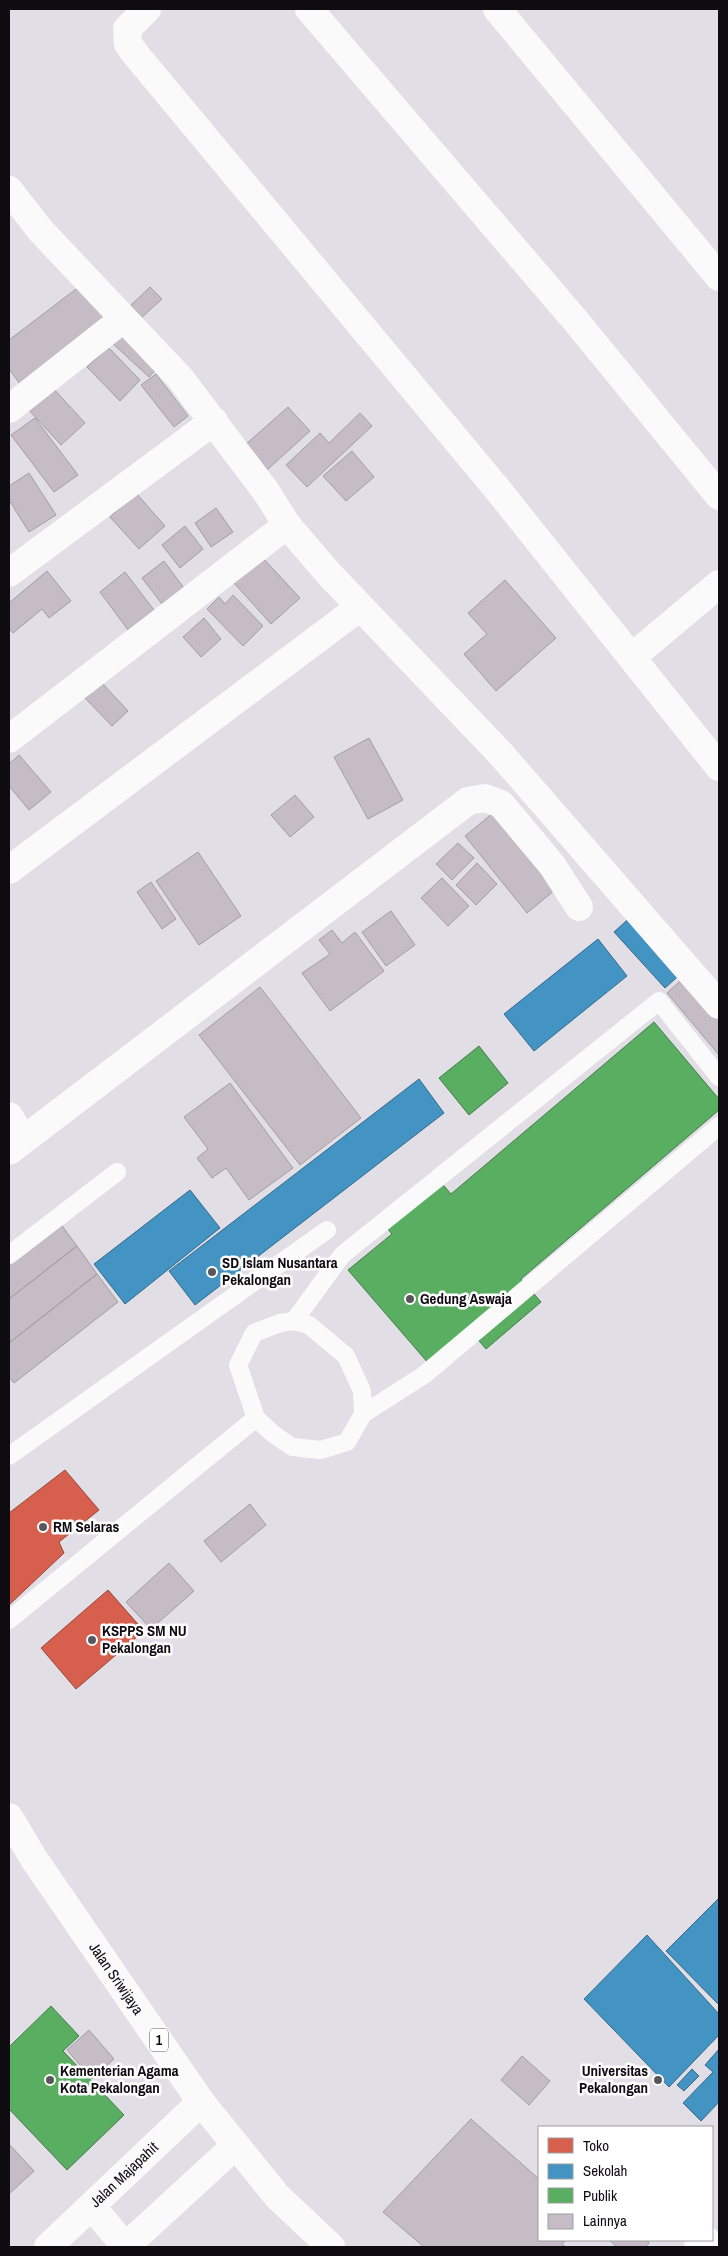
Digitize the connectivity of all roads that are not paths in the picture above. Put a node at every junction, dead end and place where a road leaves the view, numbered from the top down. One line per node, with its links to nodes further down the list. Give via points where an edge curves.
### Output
1 (147, 9): 14 (main road, via 127,29 128,44 498,490)
2 (309, 9): 9 (main road, via 575,320)
3 (497, 9): 5 (main road)
4 (9, 190): 6 (main road, via 41,231)
5 (719, 277)
6 (123, 319): 7 (main road); 8 (main road, via 157,352)
7 (10, 406)
8 (214, 421): 10 (main road); 11 (main road)
9 (719, 496)
10 (287, 525): 13 (main road); 15 (main road)
11 (9, 573)
12 (719, 584): 14 (main road)
13 (360, 607): 17 (main road); 19 (main road, via 500,753)
14 (632, 657): 16 (main road)
15 (9, 739)
16 (719, 767)
17 (9, 868)
18 (579, 907): 23 (main road, via 552,865 501,804 485,798 468,801)
19 (719, 1005)
20 (719, 1077): 27 (lane, via 659,1001 342,1255)
21 (9, 1116): 23 (main road)
22 (719, 1126): 28 (lane, via 424,1375)
23 (16, 1145)
24 (117, 1172): 26 (lane)
25 (328, 1230): 30 (lane)
26 (9, 1255)
27 (294, 1321): 28 (lane, via 309,1325 346,1356 362,1391); 29 (lane, via 254,1333 238,1365)
28 (363, 1414): 29 (lane, via 347,1442 321,1450 292,1447)
29 (256, 1418): 31 (lane)
30 (9, 1456)
31 (9, 1620)
32 (9, 1817): 33 (main road, Jalan Sriwijaya / 1, via 34,1859)
33 (201, 2102): 34 (main road, Jalan Sriwijaya / 1); 35 (main road, Jalan Majapahit)
34 (235, 2146): 37 (main road); 38 (main road, Jalan Sriwijaya / 1, via 277,2196)
35 (92, 2207): 36 (main road, Jalan Majapahit); 37 (main road)
36 (48, 2247)
37 (125, 2247)
38 (331, 2247)

